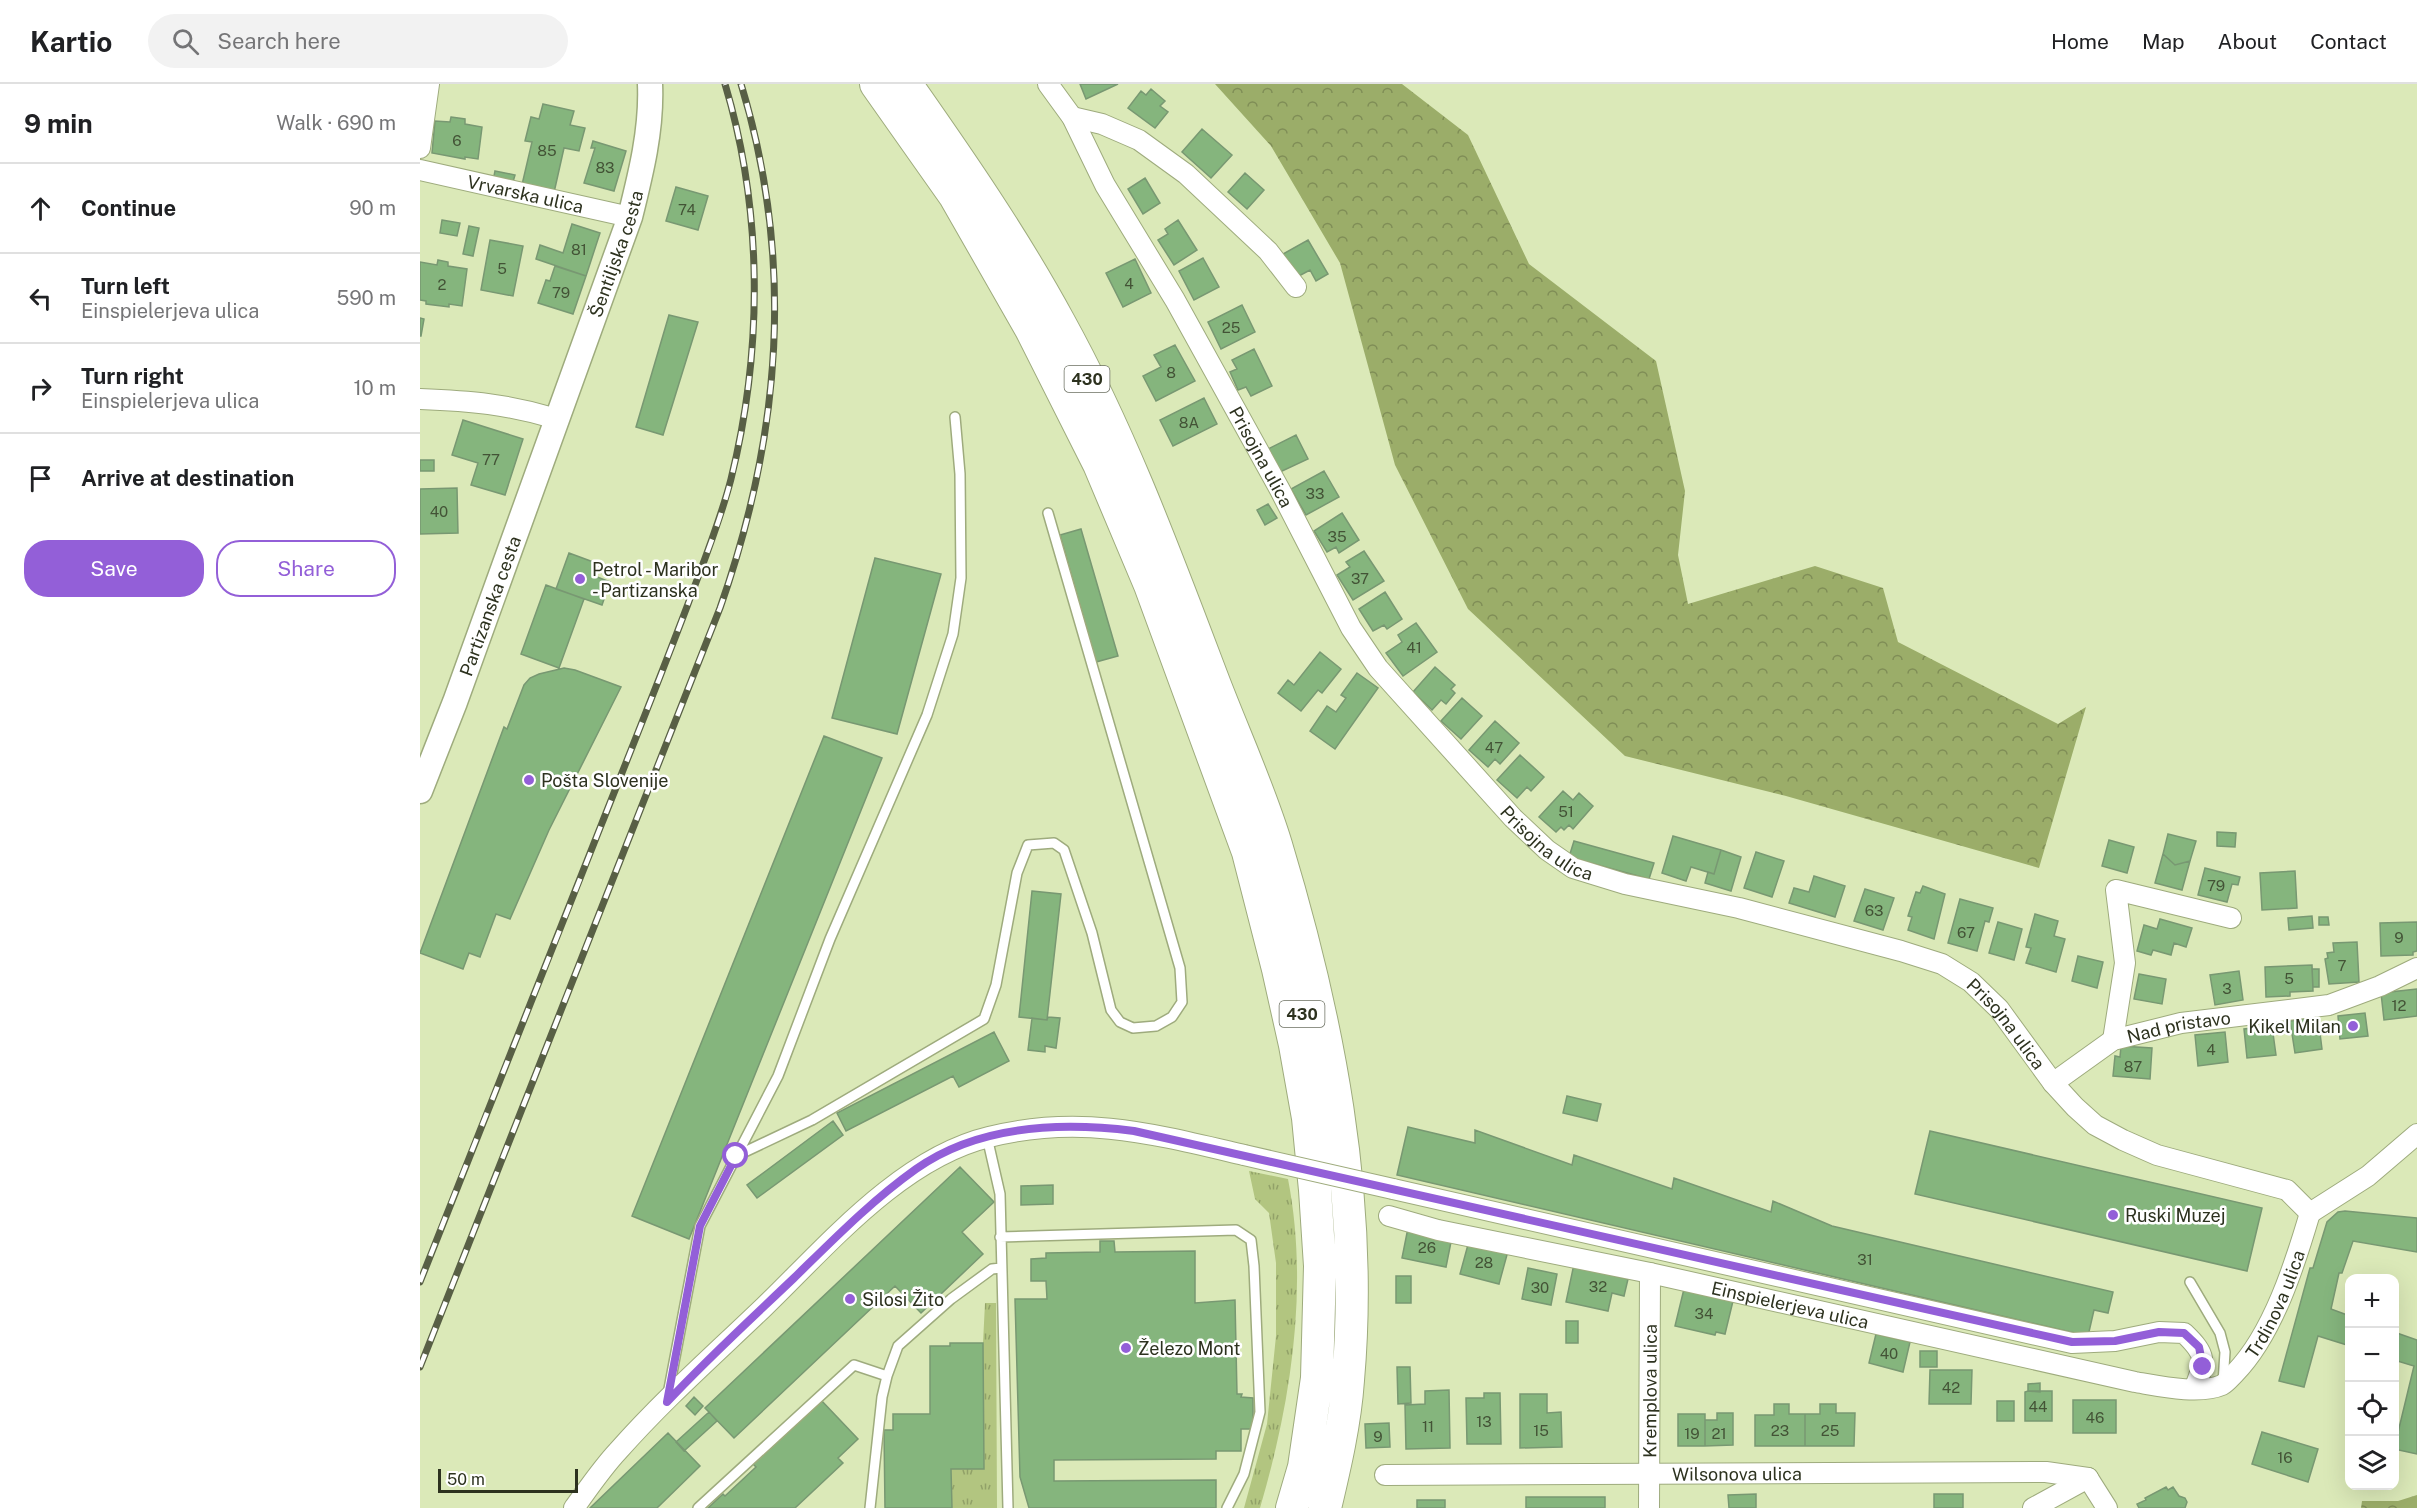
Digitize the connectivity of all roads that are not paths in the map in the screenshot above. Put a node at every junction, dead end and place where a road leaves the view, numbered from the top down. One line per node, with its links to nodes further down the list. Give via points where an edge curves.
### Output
1 (429, 84): 7 (street)
2 (650, 84): 9 (street, Šentiljska cesta, via 651,109)
3 (876, 84): 16 (highway, 430, via 955,196 1031,329 1099,464 1154,596)
4 (906, 84): 15 (highway, 430, via 976,185 1060,323 1123,452)
5 (1048, 84): 6 (street, Prisojna ulica)
6 (1072, 117): 10 (street, via 1102,124 1139,140 1186,174 1268,251); 21 (street, Prisojna ulica, via 1105,186 1175,300 1351,628 1378,668 1513,818 1573,868 1942,964 1971,982 1999,1009)
7 (420, 148)
8 (420, 170): 9 (street, Vrvarska ulica)
9 (630, 217): 13 (street, Šentiljska cesta)
10 (1296, 287)
11 (420, 399): 13 (street, via 485,402)
12 (955, 417): 24 (lane, via 961,578 953,634 927,714 830,939 778,1076)
13 (556, 419): 17 (street, Partizanska cesta)
14 (1048, 513): 24 (lane, via 1180,968 1182,1002 1172,1017 1156,1026 1133,1028 1120,1022 1111,1010 1092,933 1064,850 1054,843 1028,845 1017,873 996,986 984,1019 812,1120)
15 (1221, 699): 45 (highway, 430, via 1292,964 1322,1117 1331,1190 1331,1376); 46 (highway, via 1278,852 1310,964 1340,1116 1351,1264 1348,1379 1342,1431)
16 (1215, 763): 43 (highway, via 1280,1047 1298,1190 1303,1266 1299,1378); 44 (highway, 430, via 1248,852 1278,969 1295,1045 1311,1149 1320,1266 1319,1339 1312,1418)
17 (420, 791)
18 (2230, 918): 20 (street, via 2116,890 2126,963)
19 (2417, 968): 20 (street, Nad pristavo, via 2329,1005 2181,1023)
20 (2113, 1041): 21 (street, Nad pristavo)
21 (2053, 1083): 25 (street, Prisojna ulica, via 2096,1125 2122,1140 2157,1155 2287,1190)
22 (2417, 1134): 25 (street, via 2368,1176)
23 (987, 1137): 27 (lane, via 1000,1194); 33 (street, Einspielerjeva ulica, bridge, via 1047,1126 1134,1131 2072,1342 2184,1333 2199,1347 2203,1367); 34 (street, Einspielerjeva ulica, via 917,1168 877,1199)
24 (736, 1156): 34 (lane, via 700,1226)
25 (2310, 1213): 32 (street, Trdinova ulica, via 2276,1306 2248,1359)
26 (1389, 1216): 29 (street, Einspielerjeva ulica, via 1438,1230)
27 (1000, 1237): 28 (lane); 42 (lane, via 1236,1230 1251,1240 1260,1412 1244,1474)
28 (1000, 1268): 31 (lane, via 992,1269 951,1299 898,1346); 41 (lane)
29 (1650, 1273): 33 (street, Einspielerjeva ulica, via 2135,1382); 35 (street, Kremplova ulica)
30 (2190, 1282): 32 (lane, via 2220,1333 2225,1352)
31 (887, 1376): 39 (lane, via 854,1365); 40 (lane)
32 (2223, 1385): 33 (street, Einspielerjeva ulica)
33 (2193, 1389)
34 (667, 1402): 38 (street, Einspielerjeva ulica, via 618,1451)
35 (1649, 1474): 36 (street, Wilsonova ulica); 37 (street, Wilsonova ulica, via 2046,1472); 47 (street, Kremplova ulica)
36 (1385, 1475)
37 (2088, 1478): 48 (street); 49 (street)
38 (574, 1508)
39 (698, 1508)
40 (870, 1508)
41 (1008, 1508)
42 (1227, 1508)
43 (1273, 1508)
44 (1292, 1508)
45 (1308, 1508)
46 (1325, 1508)
47 (1649, 1508)
48 (2033, 1508)
49 (2107, 1508)

